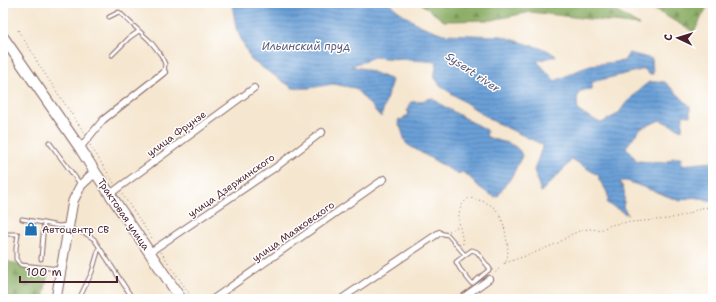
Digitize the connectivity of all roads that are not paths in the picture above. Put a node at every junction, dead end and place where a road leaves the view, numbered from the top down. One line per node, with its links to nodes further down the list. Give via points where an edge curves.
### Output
1 (109, 17): 2 (lane, via 119,12)
2 (139, 31): 4 (lane); 5 (lane, via 161,55 165,64)
3 (3, 37): 9 (main road, Трактовая улица)
4 (112, 56)
5 (164, 72): 9 (street, via 103,120)
6 (254, 88): 13 (street, улица Фрунзе)
7 (322, 132): 20 (street, улица Дзержинского, via 276,167)
8 (49, 142): 12 (lane)
9 (80, 148): 10 (main road, Трактовая улица)
10 (95, 172): 12 (street); 13 (main road, Трактовая улица)
11 (384, 179): 29 (street, улица Маяковского)
12 (81, 185): 16 (street, via 73,201)
13 (114, 191): 20 (main road, Трактовая улица)
14 (22, 219): 15 (lane)
15 (44, 223): 16 (lane); 22 (lane)
16 (69, 227): 19 (lane, via 94,239); 23 (street)
17 (441, 233): 21 (lane, via 448,235); 30 (street)
18 (3, 234): 23 (lane, via 18,234 16,259 21,265)
19 (99, 248): 26 (lane, via 92,272); 27 (lane)
20 (154, 249): 28 (main road, Трактовая улица)
21 (464, 254): 21 (lane, via 472,250 477,252 490,269 472,284 456,262)
22 (41, 259)
23 (61, 270): 25 (street)
24 (489, 279): 31 (street)
25 (56, 299)
26 (79, 299)
27 (133, 299)
28 (181, 299)
29 (213, 299)
30 (341, 299)
31 (461, 299)

